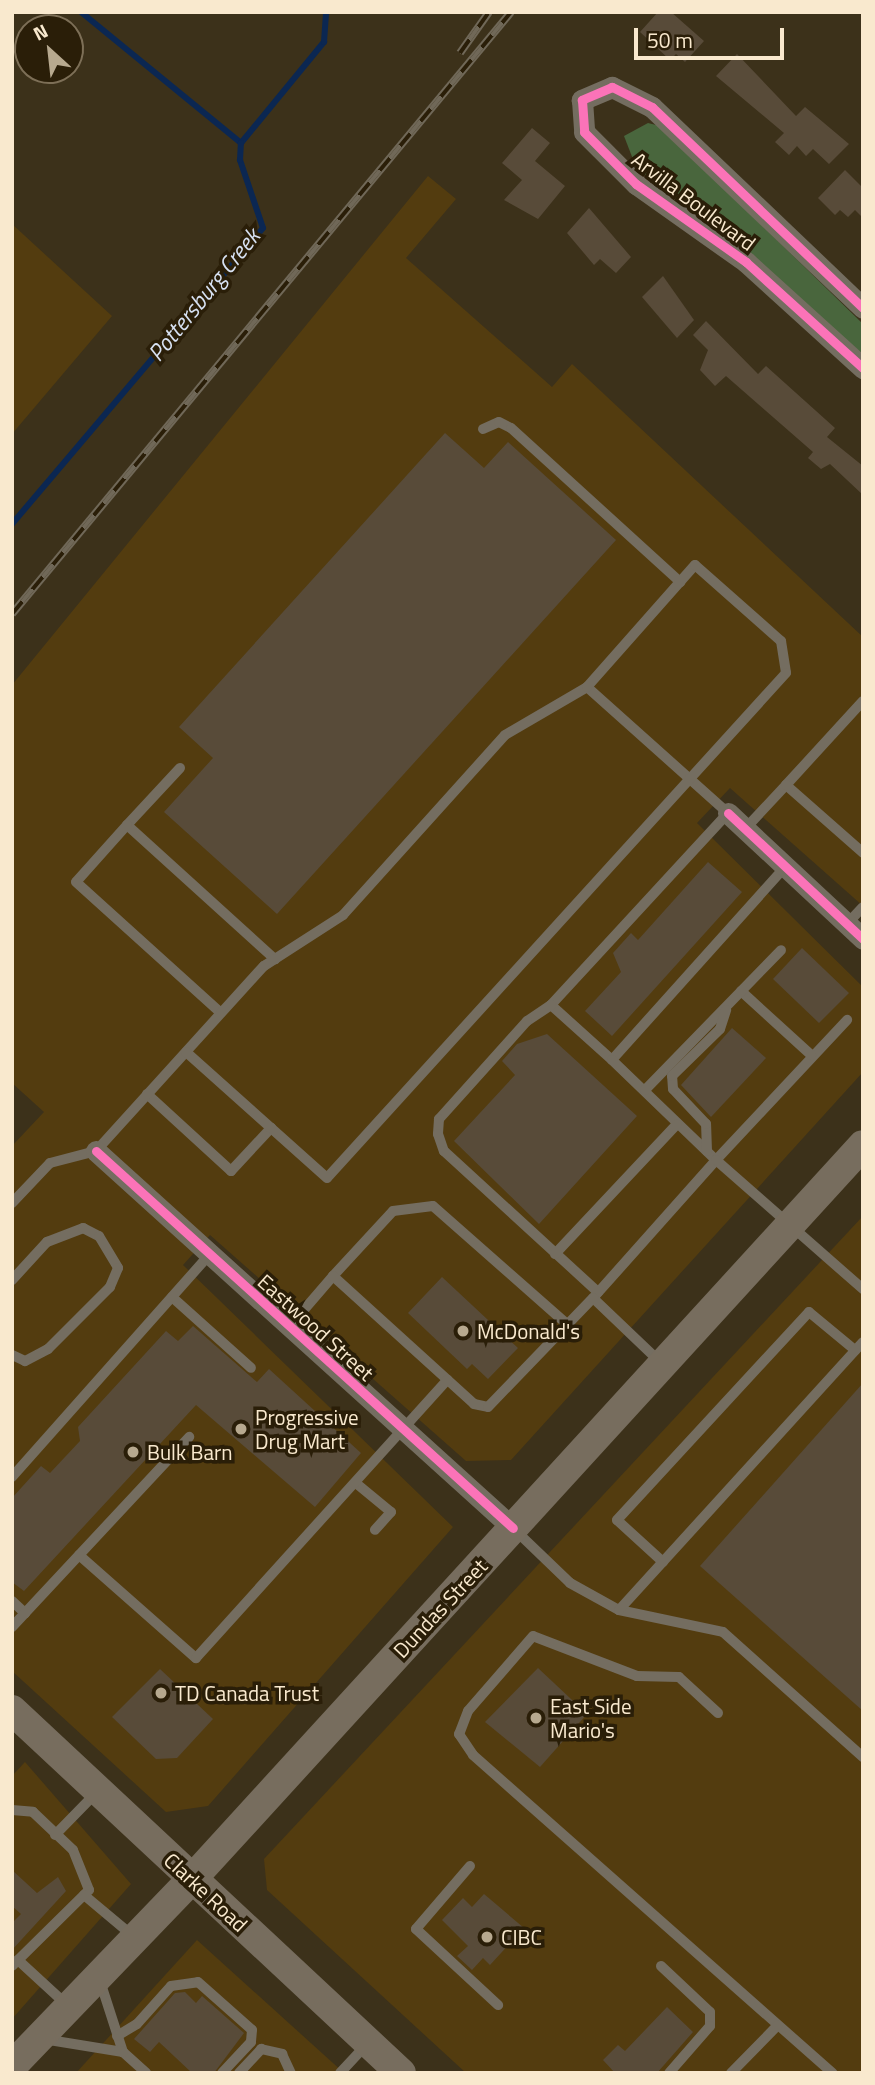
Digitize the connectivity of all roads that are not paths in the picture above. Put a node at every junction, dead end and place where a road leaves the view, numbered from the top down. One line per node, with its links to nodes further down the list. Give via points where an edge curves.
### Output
1 (863, 308): 2 (street, Arvilla Boulevard, via 652,107 612,87 582,100 584,132 636,184 746,262)
2 (863, 368)
3 (483, 429): 4 (lane, via 499,422 511,428)
4 (680, 582): 5 (lane); 8 (lane, via 695,565 772,633 788,661 786,673)
5 (587, 687): 8 (lane); 19 (lane, via 505,735 343,915)
6 (863, 701): 9 (lane)
7 (180, 768): 11 (lane)
8 (690, 779): 10 (lane); 31 (lane, via 327,1178)
9 (786, 785): 12 (lane); 13 (lane)
10 (728, 813): 12 (street); 21 (lane)
11 (127, 825): 19 (lane); 23 (lane, via 76,882)
12 (745, 829): 14 (street)
13 (863, 853)
14 (785, 867): 16 (street); 27 (lane)
15 (863, 907): 16 (lane)
16 (847, 924): 17 (street)
17 (863, 939)
18 (781, 950): 20 (lane)
19 (275, 959): 23 (lane)
20 (741, 991): 22 (lane); 26 (lane)
21 (551, 1005): 27 (lane); 39 (lane, via 527,1021 439,1119 438,1134 444,1151)
22 (727, 1007): 28 (lane); 34 (lane, via 720,1029 672,1076 673,1089 706,1124)
23 (221, 1013): 25 (lane)
24 (846, 1020): 26 (lane)
25 (186, 1052): 29 (lane); 31 (lane)
26 (811, 1055): 35 (lane)
27 (612, 1060): 28 (lane)
28 (645, 1090): 30 (lane)
29 (147, 1094): 31 (lane, via 232,1171); 33 (lane)
30 (677, 1124): 34 (lane); 39 (lane)
31 (271, 1128)
32 (863, 1146): 37 (main road, Dundas Street)
33 (96, 1151): 36 (lane, via 50,1163); 38 (street, Eastwood Street)
34 (707, 1151): 35 (lane)
35 (716, 1160): 37 (lane); 43 (lane)
36 (12, 1203)
37 (789, 1225): 42 (lane); 49 (main road, Dundas Street)
38 (209, 1254): 44 (lane); 46 (street, Eastwood Street)
39 (555, 1254): 43 (lane)
40 (333, 1276): 45 (lane, via 393,1211 433,1206); 46 (lane); 51 (lane)
41 (12, 1280): 48 (lane, via 47,1242 83,1228 99,1236 118,1268 110,1287 48,1349 25,1361)
42 (863, 1289)
43 (595, 1295): 45 (lane); 49 (lane)
44 (172, 1297): 50 (lane); 54 (lane)
45 (567, 1324): 51 (lane, via 488,1407 474,1404)
46 (290, 1326): 52 (street, Eastwood Street)
47 (859, 1346): 59 (lane); 59 (lane, via 809,1312 617,1520)
48 (12, 1355)
49 (663, 1365): 56 (main road, Dundas Street)
50 (251, 1368)
51 (447, 1380): 52 (lane)
52 (406, 1432): 55 (lane); 56 (street, Eastwood Street)
53 (189, 1437): 58 (lane)
54 (12, 1478)
55 (357, 1484): 57 (lane, via 391,1512); 58 (lane, via 196,1658)
56 (513, 1528): 61 (lane, via 570,1583); 71 (main road, Dundas Street)
57 (375, 1530)
58 (79, 1555): 62 (lane)
59 (663, 1562): 61 (lane)
60 (12, 1601): 62 (lane)
61 (618, 1610): 66 (lane, via 723,1632)
62 (25, 1613): 63 (lane)
63 (12, 1627)
64 (12, 1710): 67 (main road, Clarke Road)
65 (718, 1713): 79 (lane, via 679,1677 637,1676 533,1636 468,1711 459,1734 473,1755)
66 (863, 1757)
67 (98, 1791): 69 (lane); 71 (main road, Clarke Road)
68 (12, 1810): 69 (lane, via 33,1812)
69 (55, 1835): 72 (lane, via 73,1850 89,1890)
70 (470, 1866): 77 (lane, via 416,1929)
71 (192, 1879): 73 (main road, Dundas Street); 82 (main road, Clarke Road)
72 (84, 1895): 73 (lane); 74 (lane)
73 (135, 1937): 76 (main road, Dundas Street)
74 (15, 1963): 78 (lane)
75 (661, 1966): 91 (lane, via 710,2012 710,2026)
76 (99, 1976): 78 (main road, Dundas Street); 80 (lane)
77 (498, 2005)
78 (69, 2007): 81 (main road, Dundas Street)
79 (777, 2026): 92 (lane); 93 (lane)
80 (117, 2036): 83 (lane); 86 (lane, via 137,2024 171,1986 198,1982 252,2030 251,2042)
81 (39, 2039): 83 (lane); 84 (main road, Dundas Street)
82 (368, 2042): 89 (lane); 90 (main road, Clarke Road)
83 (123, 2052): 85 (lane)
84 (15, 2067)
85 (146, 2073)
86 (222, 2073)
87 (239, 2073): 88 (lane, via 261,2049 282,2054)
88 (291, 2073)
89 (340, 2073)
90 (401, 2073)
91 (668, 2073)
92 (731, 2073)
93 (832, 2073)

